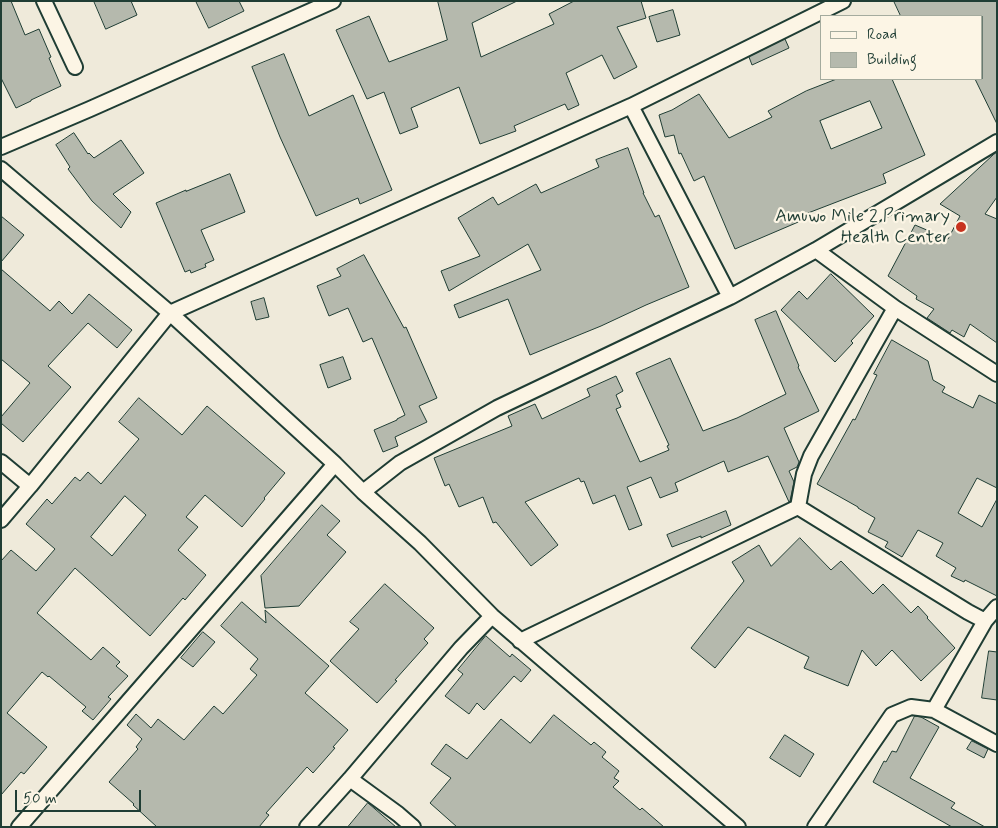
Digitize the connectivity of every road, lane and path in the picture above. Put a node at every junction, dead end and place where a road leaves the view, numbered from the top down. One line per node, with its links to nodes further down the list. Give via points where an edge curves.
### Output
1 (44, 1): 4 (street)
2 (333, 1): 7 (street)
3 (844, 1): 5 (street)
4 (75, 66)
5 (631, 106): 10 (street); 12 (street)
6 (997, 142): 9 (street)
7 (1, 147)
8 (1, 170): 12 (street)
9 (816, 250): 10 (street); 11 (street)
10 (730, 296): 17 (street, via 497,408 400,463)
11 (895, 308): 13 (street); 18 (street, via 811,456)
12 (170, 313): 15 (street); 16 (street)
13 (997, 374)
14 (1, 462): 16 (street)
15 (335, 464): 17 (street); 27 (street)
16 (30, 486): 19 (street)
17 (363, 492): 21 (street, via 420,543)
18 (798, 506): 22 (street); 23 (street)
19 (1, 520)
20 (997, 606): 22 (street)
21 (492, 616): 23 (street); 26 (street)
22 (985, 620): 24 (street)
23 (520, 641): 30 (street)
24 (934, 710): 25 (street); 31 (street, via 911,708 892,715)
25 (997, 744)
26 (350, 778): 28 (street); 29 (street)
27 (19, 827)
28 (307, 827)
29 (413, 827)
30 (738, 827)
31 (815, 827)

